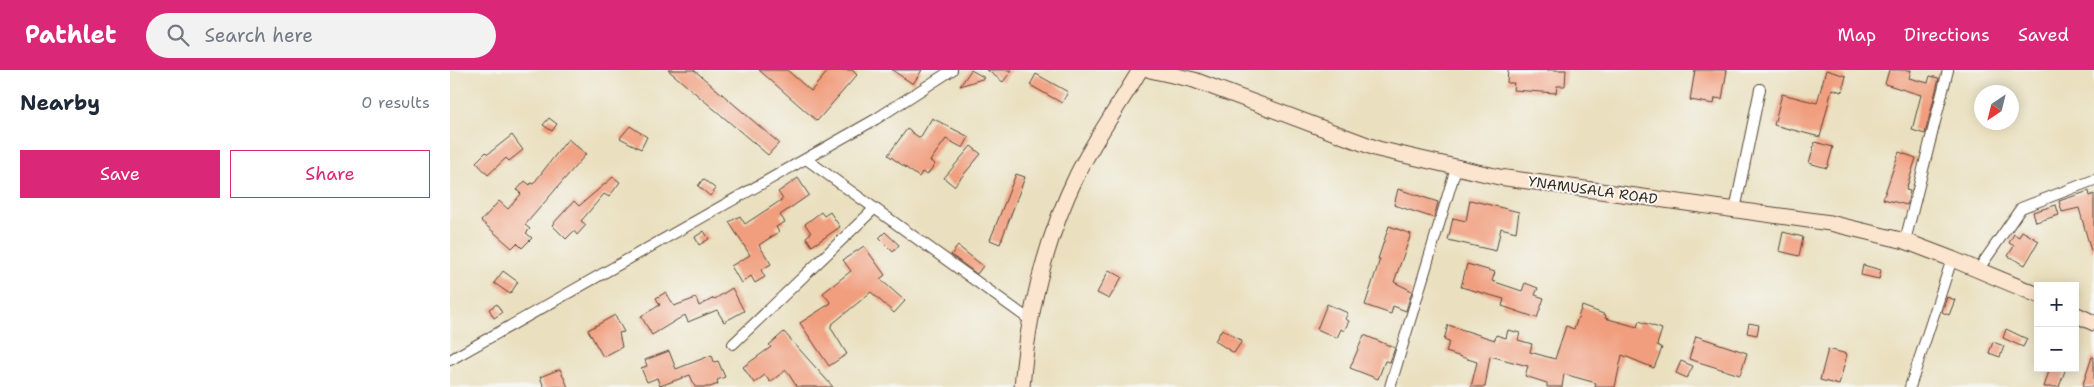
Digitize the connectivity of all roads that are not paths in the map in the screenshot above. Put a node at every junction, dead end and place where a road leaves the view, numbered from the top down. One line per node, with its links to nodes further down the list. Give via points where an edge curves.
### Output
1 (952, 70): 6 (street)
2 (1140, 70): 16 (main road, via 1078,173 1055,224 1040,269)
3 (1150, 70): 7 (main road, YNAMUSALA ROAD, via 1194,80 1378,148)
4 (1948, 70): 11 (street)
5 (1760, 89): 10 (street)
6 (806, 159): 9 (street); 19 (street)
7 (1456, 168): 10 (main road, YNAMUSALA ROAD); 21 (street)
8 (2094, 180): 13 (street, via 2021,208)
9 (875, 208): 16 (street); 18 (street)
10 (1735, 210): 11 (main road, YNAMUSALA ROAD, via 1830,223)
11 (1905, 242): 12 (main road, YNAMUSALA ROAD)
12 (1952, 259): 13 (main road, YNAMUSALA ROAD); 22 (street)
13 (1978, 270): 14 (main road, YNAMUSALA ROAD)
14 (2034, 294)
15 (2079, 316): 17 (main road)
16 (1030, 320): 20 (main road)
17 (2094, 323)
18 (733, 344)
19 (450, 360)
20 (1022, 387)
21 (1390, 387)
22 (1910, 387)

